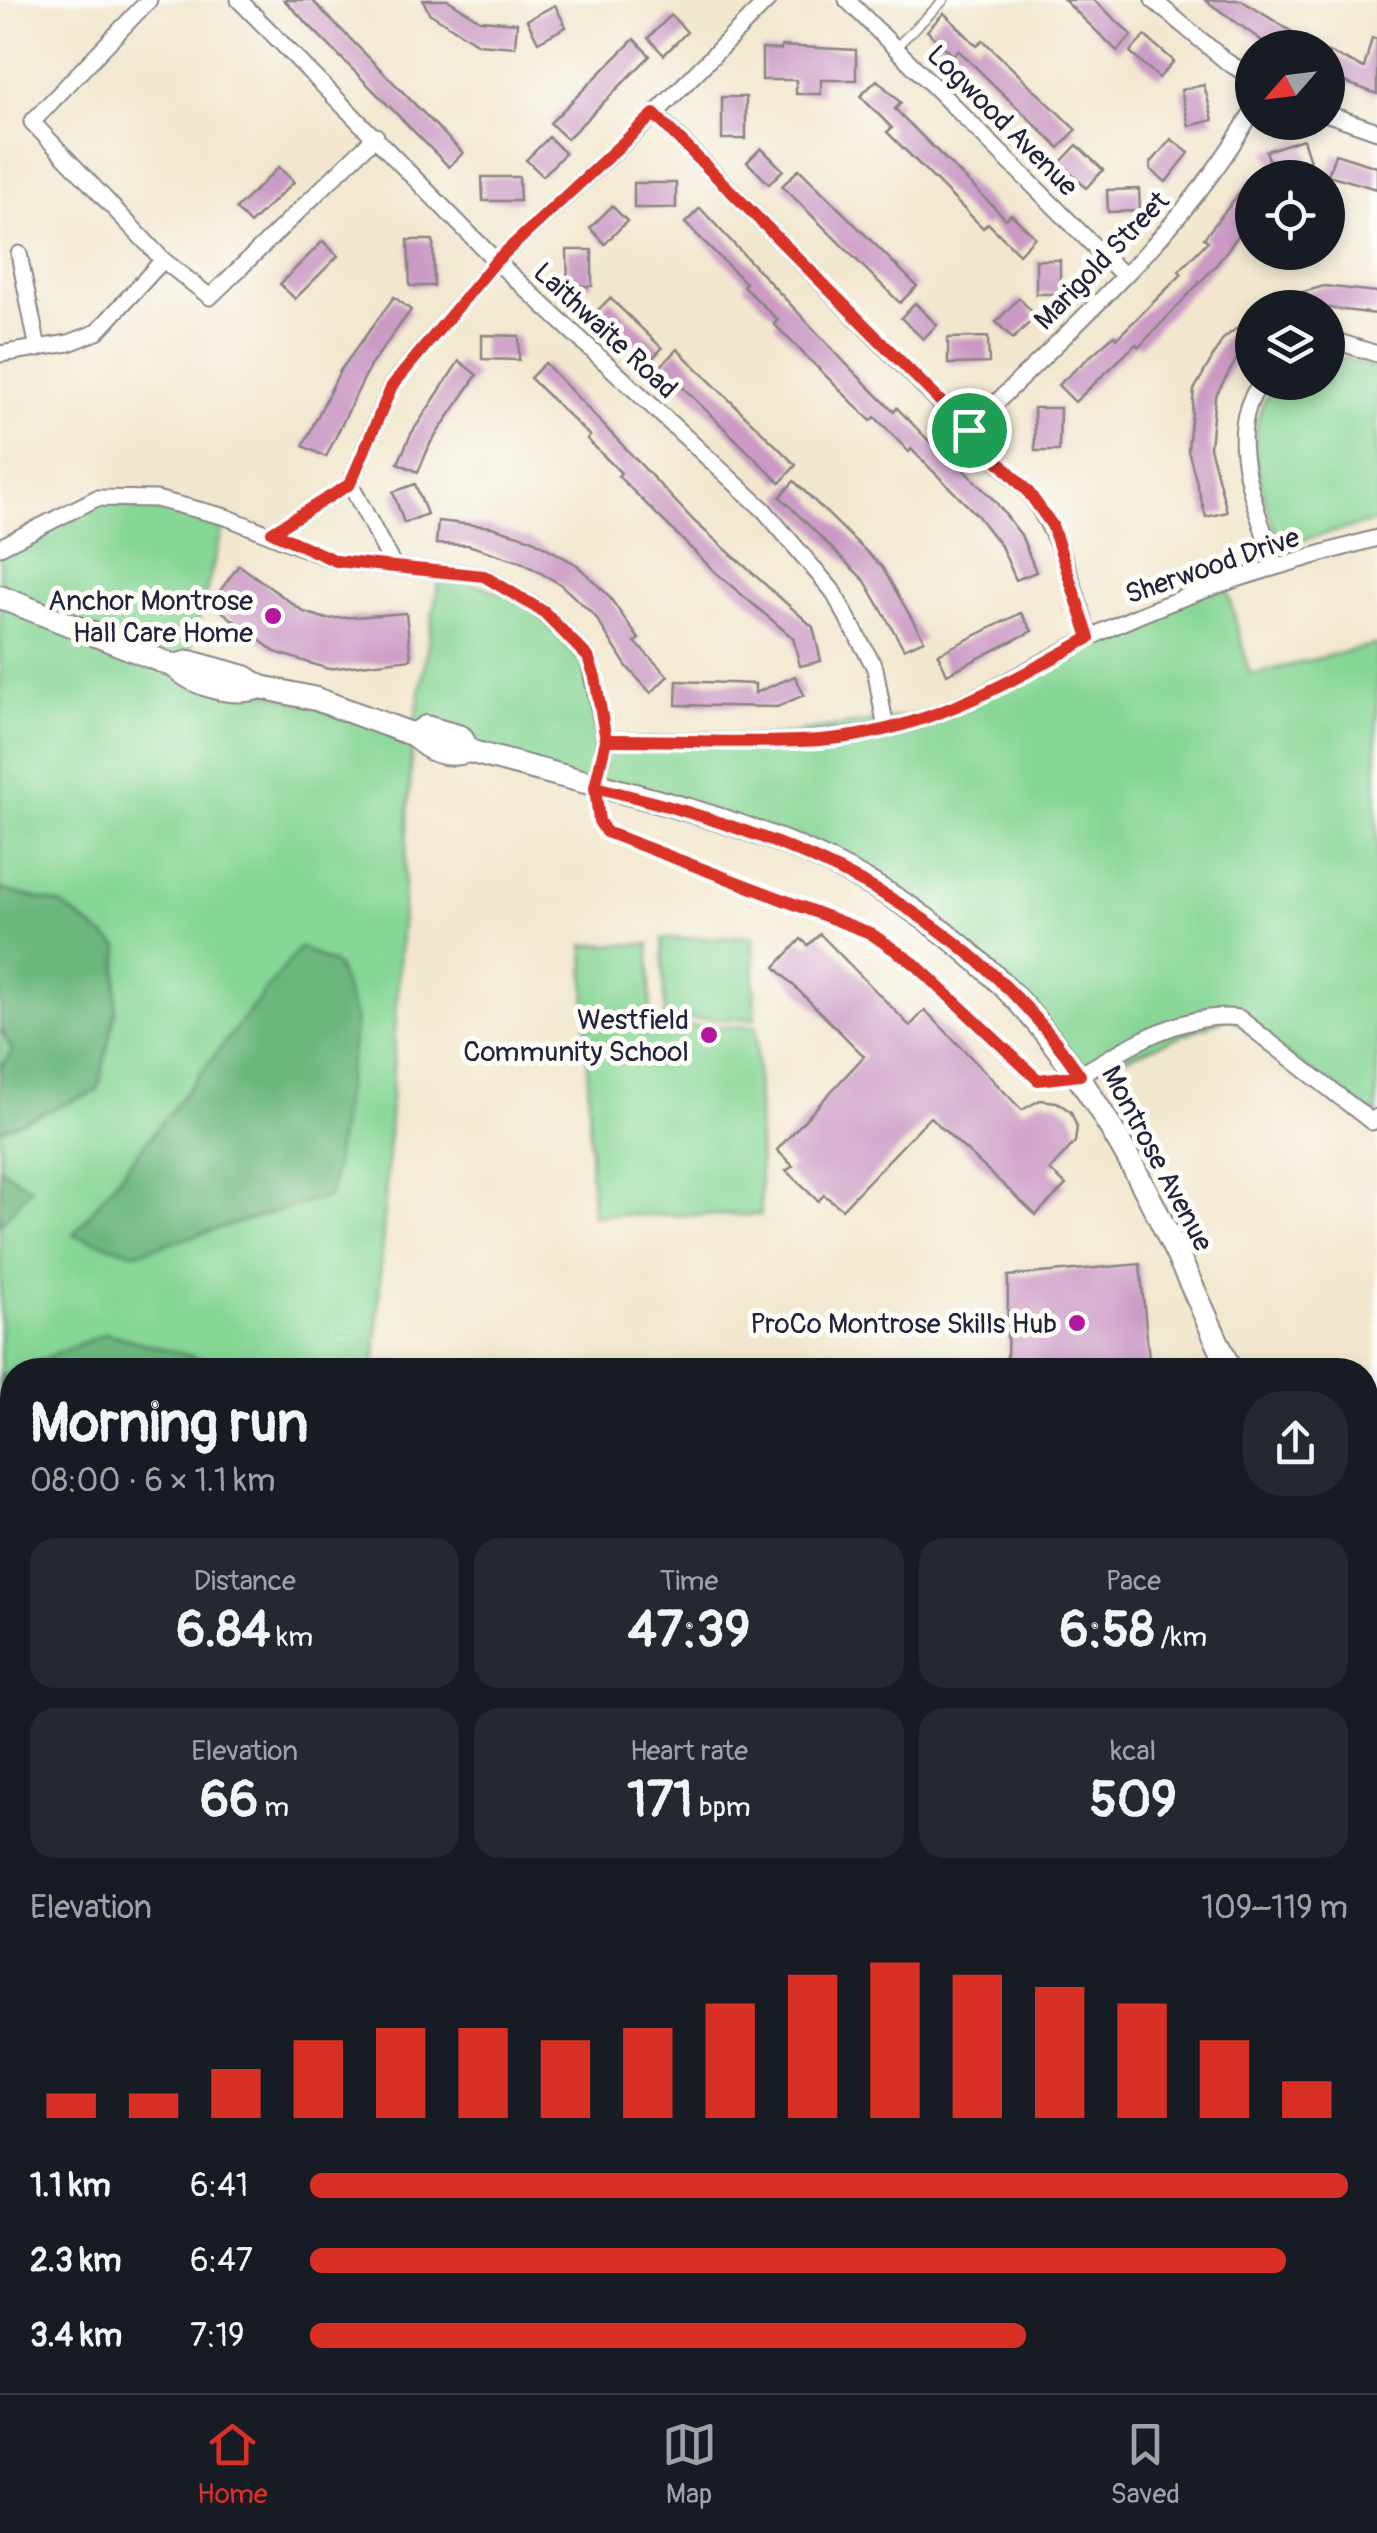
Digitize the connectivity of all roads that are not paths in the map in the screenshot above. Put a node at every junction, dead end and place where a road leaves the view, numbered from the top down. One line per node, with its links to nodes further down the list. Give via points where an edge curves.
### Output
1 (149, 0): 15 (street, via 32,122)
2 (239, 0): 12 (street, Laithwaite Road)
3 (768, 0): 9 (street)
4 (847, 0): 7 (street, Logwood Avenue)
5 (944, 0): 7 (lane)
6 (1152, 0): 8 (street)
7 (895, 48): 17 (street, Logwood Avenue)
8 (1235, 66)
9 (654, 114): 16 (street); 23 (street)
10 (1345, 120): 11 (street)
11 (1377, 132)
12 (376, 136): 15 (street, via 210,297); 16 (street, Laithwaite Road)
13 (1235, 139): 17 (street, Marigold Street, via 1203,190)
14 (19, 254): 19 (street)
15 (163, 260): 19 (street, via 96,332)
16 (496, 261): 24 (street, via 392,386); 32 (street, Laithwaite Road, via 764,510 832,590 875,668)
17 (1122, 274): 23 (street, Marigold Street)
18 (1345, 344): 21 (street)
19 (38, 349): 20 (street)
20 (0, 354)
21 (1377, 354)
22 (1251, 400): 28 (street, via 1245,461)
23 (969, 430): 31 (street, via 1052,525)
24 (350, 484): 25 (street); 29 (street)
25 (272, 532): 27 (street, via 156,498 97,498); 29 (street, via 336,561)
26 (1377, 538): 28 (street, Sherwood Drive)
27 (0, 546)
28 (1275, 566): 31 (street, Sherwood Drive, via 1181,597)
29 (394, 567): 33 (street, via 484,576 544,612 588,657)
30 (0, 598): 34 (street, Montrose Avenue, via 174,666 188,679 242,693 261,687 316,699 414,735 426,727 460,737 469,751)
31 (1089, 638): 32 (street, Sherwood Drive, via 964,704)
32 (886, 729): 33 (street, Sherwood Drive, via 822,740)
33 (606, 740): 34 (street)
34 (595, 787): 35 (street, Montrose Avenue, via 810,853 870,884 976,957); 35 (lane, via 606,832 870,933 915,964 1038,1080)
35 (1080, 1075): 36 (street, via 1158,1034 1216,1015 1239,1018); 37 (street, Montrose Avenue)
36 (1375, 1120)
37 (1225, 1358)

